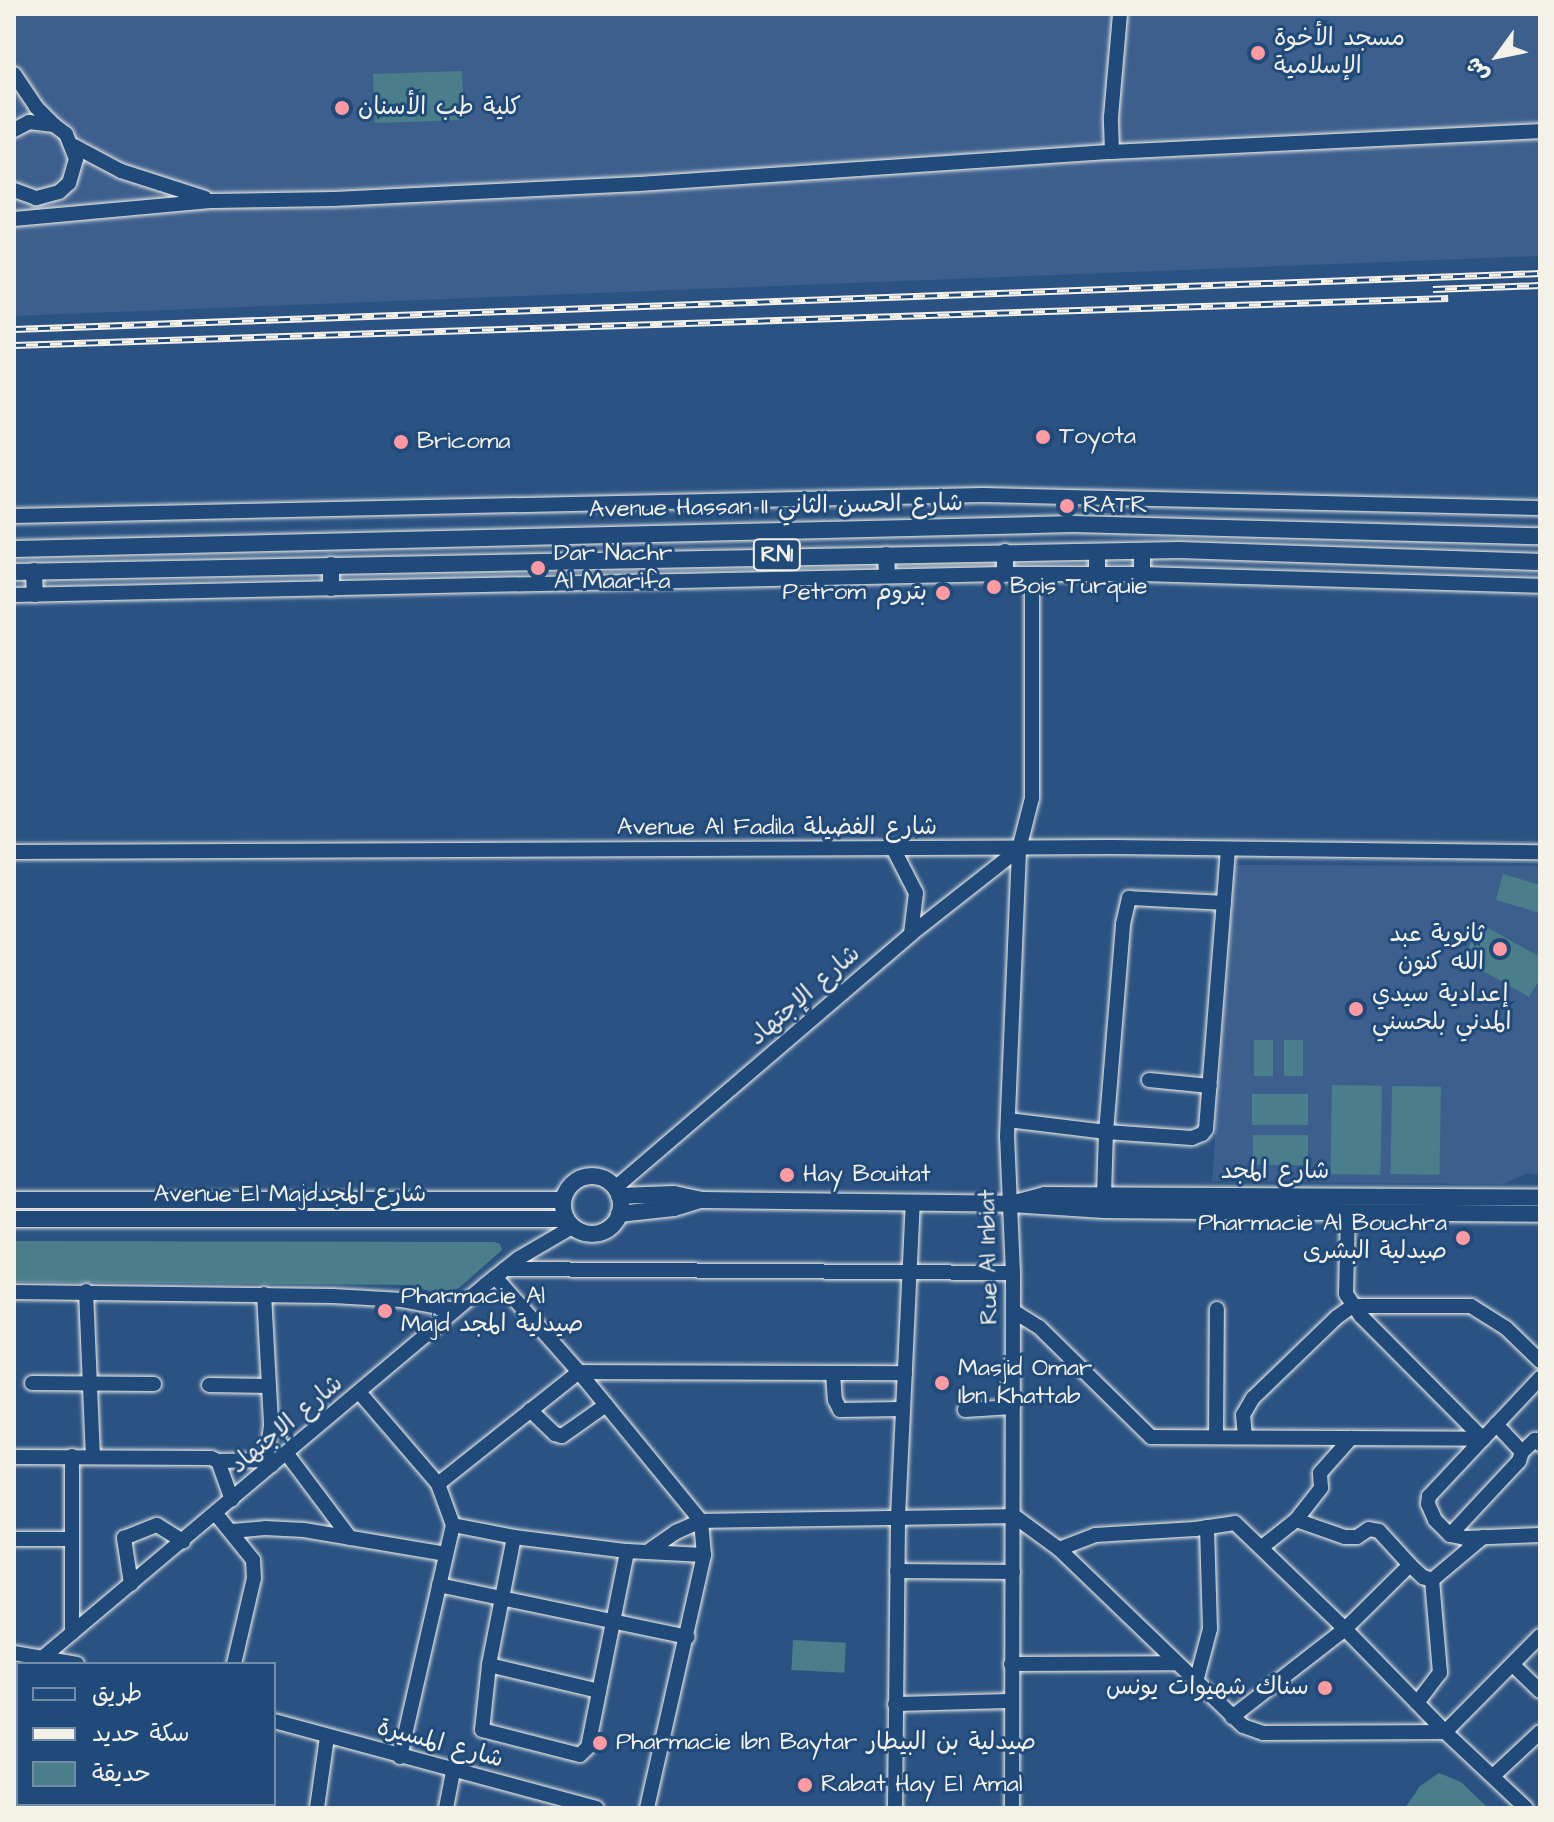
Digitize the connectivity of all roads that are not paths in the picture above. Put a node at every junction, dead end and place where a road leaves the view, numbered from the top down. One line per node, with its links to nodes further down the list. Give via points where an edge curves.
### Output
1 (1120, 14): 7 (street)
2 (14, 74): 3 (street)
3 (54, 125): 4 (street, via 29,122); 6 (street)
4 (14, 130)
5 (1540, 131): 7 (street)
6 (74, 146): 9 (street, via 69,183); 10 (street, via 121,171)
7 (1112, 152): 10 (street, via 639,184)
8 (14, 190): 9 (street)
9 (48, 197): 11 (street)
10 (213, 201): 11 (street)
11 (47, 216): 12 (street)
12 (14, 219)
13 (1540, 508): 14 (street, via 983,495)
14 (14, 516)
15 (1540, 536): 16 (main road, Avenue Hassan II شارع الحسن الثاني / RN1, via 1073,524)
16 (14, 549)
17 (1005, 552): 19 (main road, Avenue Hassan II شارع الحسن الثاني / RN1); 20 (main road, Avenue Hassan II شارع الحسن الثاني / RN1); 25 (main road)
18 (1142, 552): 19 (main road, Avenue Hassan II شارع الحسن الثاني / RN1); 21 (main road, Avenue Hassan II شارع الحسن الثاني / RN1); 27 (main road)
19 (1097, 553): 26 (main road)
20 (886, 555): 22 (main road, Avenue Hassan II شارع الحسن الثاني / RN1); 28 (main road)
21 (1540, 562)
22 (331, 565): 23 (main road, Avenue Hassan II شارع الحسن الثاني / RN1); 31 (main road)
23 (34, 571): 24 (main road, Avenue Hassan II شارع الحسن الثاني / RN1); 32 (main road)
24 (14, 572)
25 (1005, 574): 28 (street); 29 (street)
26 (1097, 574): 27 (street); 29 (street)
27 (1142, 574): 30 (street)
28 (887, 575): 31 (street)
29 (1032, 575): 34 (street, Rue Al Inbiat, via 1032,798)
30 (1540, 586)
31 (331, 588): 32 (street)
32 (35, 594): 33 (street)
33 (14, 595)
34 (1021, 844): 35 (street, Avenue Al Fadila شارع الفضيلة); 36 (street, Avenue Al Fadila شارع الفضيلة); 40 (street, شارع الإجتهاد); 43 (street, Rue Al Inbiat)
35 (1228, 849): 38 (street, Avenue Al Fadila شارع الفضيلة); 39 (street)
36 (894, 850): 37 (street, Avenue Al Fadila شارع الفضيلة); 40 (street, via 916,893)
37 (14, 852)
38 (1540, 852)
39 (1224, 903): 42 (street); 44 (street, via 1129,898)
40 (911, 934): 45 (street, شارع الإجتهاد)
41 (1149, 1080): 42 (street)
42 (1210, 1086): 44 (street, via 1206,1129 1198,1137)
43 (1008, 1120): 44 (street); 52 (street, Rue Al Inbiat)
44 (1106, 1132): 46 (street)
45 (617, 1192): 49 (main road, شارع المجد, via 606,1180 585,1177 567,1189); 50 (main road, شارع المجد); 54 (main road)
46 (1104, 1195): 47 (main road, شارع المجد); 52 (main road, شارع المجد, via 1045,1195)
47 (1540, 1198)
48 (14, 1200): 49 (main road, Avenue El Majdشارع المجد)
49 (563, 1200): 57 (main road)
50 (702, 1200): 51 (main road, شارع المجد); 54 (main road, شارع المجد)
51 (913, 1203): 52 (main road, شارع المجد); 59 (street)
52 (1011, 1204): 53 (main road, شارع المجد); 60 (street, Rue Al Inbiat)
53 (1348, 1212): 55 (main road, شارع المجد); 64 (street, via 1345,1286)
54 (619, 1214): 57 (main road, شارع المجد, via 600,1233 580,1232)
55 (1540, 1214)
56 (14, 1219): 57 (main road, Avenue El Majdشارع المجد)
57 (569, 1223): 58 (street, شارع الإجتهاد)
58 (500, 1273): 59 (street); 66 (street, شارع الإجتهاد); 69 (street)
59 (909, 1273): 60 (street); 71 (street)
60 (1013, 1273): 67 (street, Rue Al Inbiat)
61 (86, 1291): 62 (street); 63 (street); 72 (street)
62 (14, 1292)
63 (264, 1294): 66 (street, via 402,1300); 77 (street)
64 (1353, 1306): 68 (street, via 1471,1306 1506,1328); 86 (street, via 1253,1398 1243,1415); 88 (street)
65 (1217, 1309): 85 (street)
66 (455, 1310): 78 (street, شارع الإجتهاد)
67 (1013, 1311): 80 (street, Rue Al Inbiat); 85 (street, via 1039,1327 1151,1437)
68 (1540, 1361)
69 (579, 1372): 70 (street); 79 (street); 82 (street)
70 (833, 1373): 71 (street); 81 (street, via 840,1410)
71 (905, 1373): 81 (street)
72 (89, 1382): 73 (street); 74 (street); 93 (street)
73 (32, 1383)
74 (154, 1384)
75 (1537, 1384): 84 (street)
76 (209, 1385): 77 (street)
77 (269, 1386): 96 (street)
78 (359, 1392): 91 (street, شارع الإجتهاد); 97 (street)
79 (606, 1405): 82 (street, via 562,1436); 103 (street)
80 (1013, 1407): 83 (street); 100 (street, Rue Al Inbiat)
81 (903, 1409): 101 (street)
82 (530, 1410): 97 (street)
83 (965, 1410)
84 (1496, 1424): 88 (street); 90 (street)
85 (1216, 1437): 86 (street)
86 (1245, 1437): 87 (street)
87 (1351, 1438): 88 (street); 102 (street, via 1320,1473 1321,1488)
88 (1483, 1439): 107 (street, via 1429,1496 1430,1512)
89 (1540, 1444): 90 (street, via 1535,1440)
90 (1522, 1452): 107 (street)
91 (287, 1454): 96 (street, شارع الإجتهاد); 111 (street)
92 (72, 1456): 93 (street); 94 (street); 113 (street)
93 (93, 1456): 95 (street)
94 (14, 1457)
95 (218, 1461): 96 (street); 98 (street)
96 (270, 1463): 98 (street, شارع الإجتهاد)
97 (438, 1484): 104 (street)
98 (232, 1500): 99 (street, شارع الإجتهاد)
99 (216, 1514): 106 (street); 114 (street, شارع الإجتهاد)
100 (1014, 1516): 101 (street); 116 (street); 123 (street, Rue Al Inbiat)
101 (898, 1517): 103 (street); 122 (street)
102 (1296, 1520): 115 (street); 121 (street, via 1345,1537 1379,1531)
103 (701, 1521): 117 (street); 120 (street)
104 (453, 1525): 109 (street); 119 (street)
105 (1207, 1527): 115 (street, via 1235,1523); 116 (street, via 1095,1535); 140 (street, via 1210,1629)
106 (232, 1531): 111 (street, via 304,1530); 135 (street, via 253,1560 254,1578)
107 (1450, 1535): 110 (street)
108 (1540, 1535): 110 (street)
109 (514, 1537): 118 (street); 127 (street)
110 (1483, 1537): 124 (street)
111 (350, 1538): 119 (street)
112 (16, 1539): 113 (street)
113 (71, 1539): 130 (street)
114 (183, 1541): 125 (street, شارع الإجتهاد); 125 (street, via 157,1525 124,1538)
115 (1262, 1547): 129 (street)
116 (1059, 1549): 136 (street)
117 (650, 1550): 118 (street); 120 (street)
118 (627, 1551): 128 (street)
119 (446, 1554): 126 (street)
120 (704, 1555): 132 (street)
121 (1410, 1565): 124 (street); 129 (street)
122 (897, 1571): 123 (street); 145 (street)
123 (1013, 1572): 137 (street, Rue Al Inbiat)
124 (1432, 1580): 144 (street, via 1440,1673)
125 (131, 1584): 130 (street, شارع الإجتهاد)
126 (439, 1585): 127 (street); 151 (street)
127 (504, 1599): 128 (street); 138 (street)
128 (613, 1619): 132 (street); 141 (street)
129 (1345, 1629): 144 (street); 146 (street)
130 (72, 1633): 134 (street, شارع الإجتهاد)
131 (1540, 1636): 139 (street)
132 (688, 1637): 157 (street)
133 (14, 1653): 134 (street)
134 (40, 1660)
135 (234, 1662)
136 (1175, 1663): 137 (street); 140 (street)
137 (1011, 1664): 143 (street, Rue Al Inbiat)
138 (489, 1665): 141 (street); 141 (street, via 481,1724 488,1734 585,1754)
139 (1513, 1665): 142 (street); 148 (street)
140 (1196, 1682): 146 (street)
141 (599, 1691)
142 (1540, 1691)
143 (1011, 1701): 145 (street); 159 (street, Rue Al Inbiat)
144 (1417, 1703): 148 (street)
145 (895, 1704): 158 (street)
146 (1232, 1717): 148 (street, via 1263,1733)
147 (276, 1722): 150 (street, شارع المسيرة)
148 (1445, 1732): 153 (street)
149 (1540, 1732): 153 (street)
150 (327, 1737): 151 (street, شارع المسيرة); 154 (street)
151 (400, 1757): 152 (street, شارع المسيرة)
152 (453, 1771): 155 (street); 156 (street, شارع المسيرة)
153 (1493, 1776): 160 (street)
154 (317, 1808)
155 (446, 1808)
156 (596, 1808)
157 (647, 1808)
158 (895, 1808)
159 (1012, 1808)
160 (1526, 1808)

